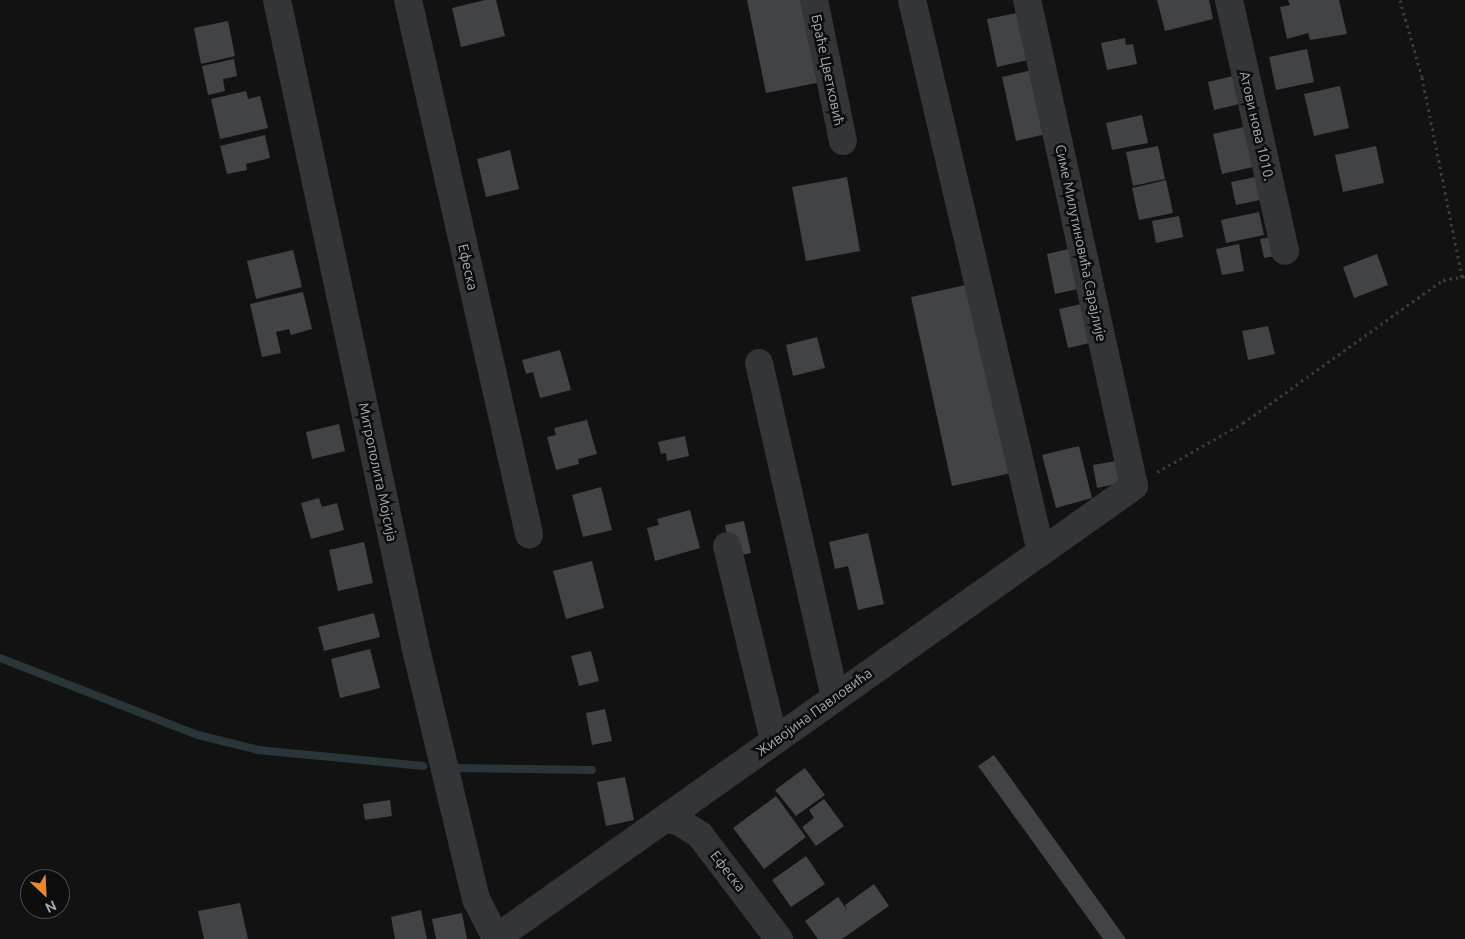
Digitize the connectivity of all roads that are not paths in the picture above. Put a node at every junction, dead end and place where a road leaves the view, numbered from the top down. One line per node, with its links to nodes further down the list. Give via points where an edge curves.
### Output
1 (277, 0): 17 (street, Митрополита Мојсија, via 415,645 476,900)
2 (408, 0): 11 (street, Ефеска)
3 (814, 0): 7 (street, Браће Цветковић)
4 (912, 0): 13 (street)
5 (1026, 0): 10 (street, Симе Милутиновића Сарајлије)
6 (1229, 0): 8 (street, Атови нова 1010.)
7 (843, 141)
8 (1285, 251)
9 (759, 363): 14 (street)
10 (1134, 486): 13 (street, Живојина Павловића)
11 (528, 534)
12 (728, 546): 15 (street)
13 (1041, 552): 14 (street, Живојина Павловића)
14 (835, 696): 15 (street, Живојина Павловића)
15 (774, 740): 16 (street, Живојина Павловића)
16 (665, 819): 17 (street, Живојина Павловића); 18 (street, Ефеска, via 678,821 700,835)
17 (495, 939)
18 (779, 939)

